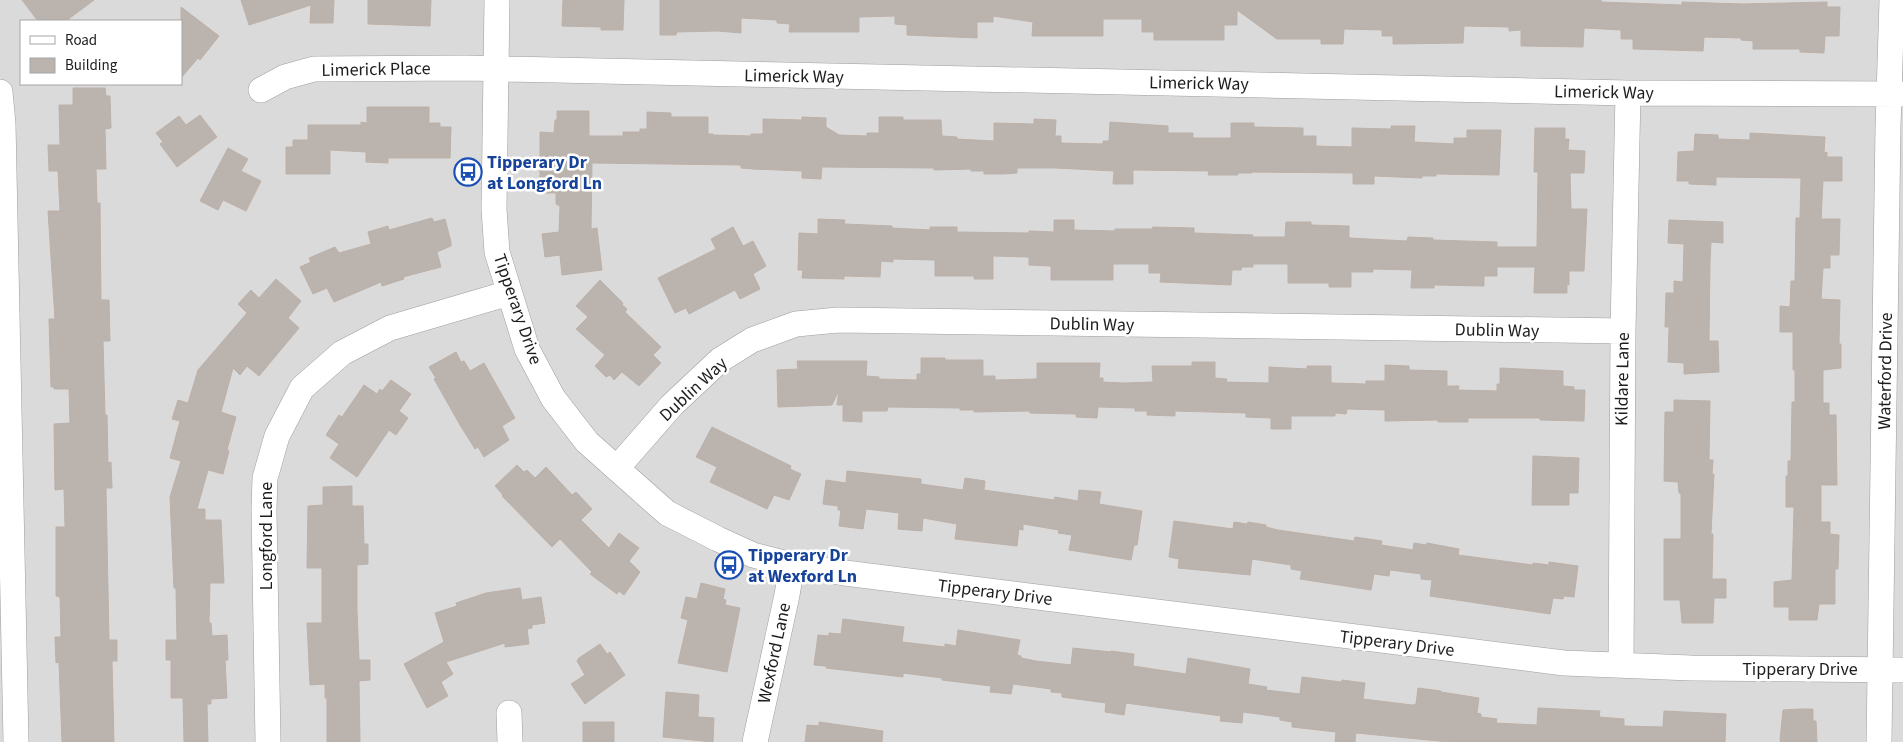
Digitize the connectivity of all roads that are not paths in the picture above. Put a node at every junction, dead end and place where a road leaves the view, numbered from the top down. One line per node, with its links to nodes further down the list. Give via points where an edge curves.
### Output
1 (497, 0): 3 (street, Tipperary Drive)
2 (1892, 0): 7 (street, Waterford Drive)
3 (495, 69): 4 (street, Limerick Place, via 314,69 285,77); 6 (street, Limerick Way); 8 (street, Tipperary Drive, via 494,218 497,252)
4 (261, 90)
5 (0, 92): 15 (street)
6 (1628, 93): 7 (street, Limerick Way); 9 (street, Kildare Lane)
7 (1896, 94): 13 (street, Waterford Drive)
8 (509, 293): 10 (street, Tipperary Drive, via 528,349 553,398 587,442); 16 (street, Longford Lane, via 390,328 342,354 302,388 277,436 265,478)
9 (1623, 332): 10 (street, Dublin Way, via 838,320 796,324 752,340 720,360 672,406); 12 (street, Kildare Lane)
10 (617, 468): 11 (street, Tipperary Drive, via 667,514 753,554)
11 (792, 564): 12 (street, Tipperary Drive, via 1564,664); 18 (street, Wexford Lane)
12 (1621, 665): 13 (street, Tipperary Drive)
13 (1892, 669): 19 (street, Waterford Drive)
14 (509, 713): 17 (street)
15 (16, 742)
16 (268, 742)
17 (510, 742)
18 (755, 742)
19 (1879, 742)

